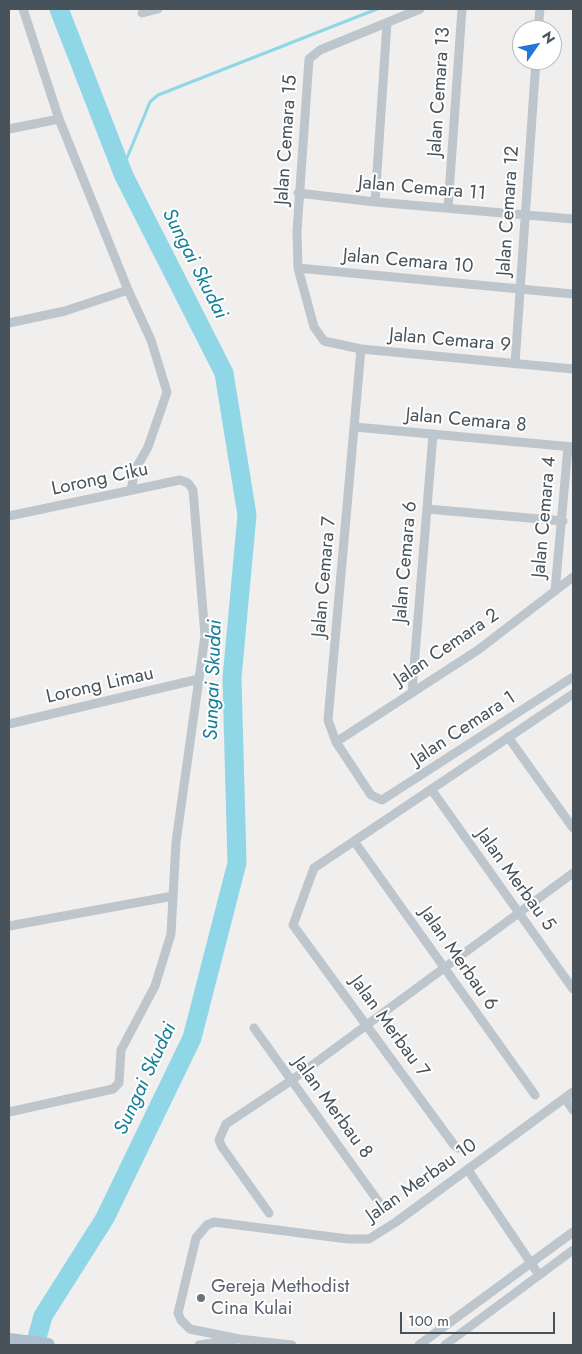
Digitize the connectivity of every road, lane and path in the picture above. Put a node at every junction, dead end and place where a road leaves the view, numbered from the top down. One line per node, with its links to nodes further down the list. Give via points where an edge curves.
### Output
1 (22, 9): 8 (street)
2 (158, 9): 5 (street)
3 (420, 9): 6 (street, Jalan Cemara 15)
4 (462, 9): 12 (street, Jalan Cemara 13)
5 (142, 14)
6 (387, 23): 10 (street, Jalan Cemara 15, via 320,50 309,59); 11 (street)
7 (535, 70): 13 (street, Jalan Cemara 12)
8 (59, 119): 9 (street); 17 (street)
9 (9, 129)
10 (298, 193): 11 (street, Jalan Cemara 11); 15 (street, Jalan Cemara 15)
11 (375, 202): 12 (street, Jalan Cemara 11)
12 (448, 208): 13 (street, Jalan Cemara 11)
13 (525, 215): 14 (street, Jalan Cemara 11); 16 (street, Jalan Cemara 12)
14 (573, 219)
15 (298, 268): 16 (street, Jalan Cemara 10); 20 (street, Jalan Cemara 15, via 314,327)
16 (520, 289): 18 (street, Jalan Cemara 10); 22 (street, Jalan Cemara 12)
17 (128, 290): 19 (street, via 65,311); 27 (street, via 151,340 167,392 148,446 135,470)
18 (573, 294)
19 (9, 323)
20 (324, 341): 21 (street, Jalan Cemara 9)
21 (361, 349): 22 (street, Jalan Cemara 9); 24 (street, Jalan Cemara 7)
22 (515, 364): 23 (street, Jalan Cemara 9)
23 (573, 369)
24 (355, 427): 25 (street, Jalan Cemara 8); 39 (street, Jalan Cemara 7, via 328,720)
25 (433, 434): 26 (street, Jalan Cemara 8); 28 (street, Jalan Cemara 6)
26 (571, 447): 30 (street, Jalan Cemara 4)
27 (131, 490): 29 (street, Lorong Ciku); 34 (street, Lorong Ciku, via 180,480 193,490 205,636)
28 (427, 509): 30 (street); 35 (street, Jalan Cemara 6)
29 (9, 516)
30 (563, 521): 32 (street, Jalan Cemara 4)
31 (573, 577): 32 (street, Jalan Cemara 2)
32 (555, 591): 35 (street, Jalan Cemara 2, via 478,650)
33 (573, 677): 41 (street, Jalan Cemara 1, via 386,798 378,800)
34 (199, 679): 37 (street, Lorong Limau); 45 (street, via 176,842)
35 (412, 692): 39 (street, Jalan Cemara 2)
36 (573, 694): 38 (street)
37 (9, 724)
38 (508, 737): 40 (street); 42 (street)
39 (336, 742): 41 (street, Jalan Cemara 7)
40 (431, 789): 43 (street); 46 (street, Jalan Merbau 5)
41 (371, 795)
42 (573, 828)
43 (354, 841): 48 (street, Jalan Merbau 6); 50 (street, Jalan Merbau 7, via 311,872 294,925)
44 (573, 873): 46 (street)
45 (173, 896): 47 (street); 57 (street, via 171,934 156,986 121,1050 119,1083 113,1089)
46 (518, 912): 48 (street); 49 (street, Jalan Merbau 5)
47 (9, 926)
48 (444, 967): 50 (street); 54 (street, Jalan Merbau 6)
49 (573, 989)
50 (367, 1025): 52 (street); 58 (street, Jalan Merbau 7)
51 (254, 1028): 52 (street, Jalan Merbau 8)
52 (292, 1080): 60 (street, Jalan Merbau 8); 61 (street, via 226,1124 220,1140)
53 (573, 1092): 55 (street, Jalan Merbau 10)
54 (535, 1095)
55 (564, 1098): 56 (street); 59 (street, Jalan Merbau 10)
56 (573, 1110)
57 (9, 1112)
58 (458, 1148)
59 (468, 1170): 64 (street); 66 (street, Jalan Merbau 10, via 369,1239 214,1222 207,1226 196,1238 178,1313 190,1329)
60 (383, 1208)
61 (269, 1213)
62 (573, 1232): 64 (street)
63 (573, 1250): 65 (street)
64 (530, 1264): 65 (street); 71 (street)
65 (539, 1276): 72 (street)
66 (239, 1339): 69 (street); 70 (street)
67 (9, 1340): 68 (main road)
68 (48, 1345)
69 (199, 1345)
70 (292, 1345)
71 (419, 1345)
72 (445, 1345)

